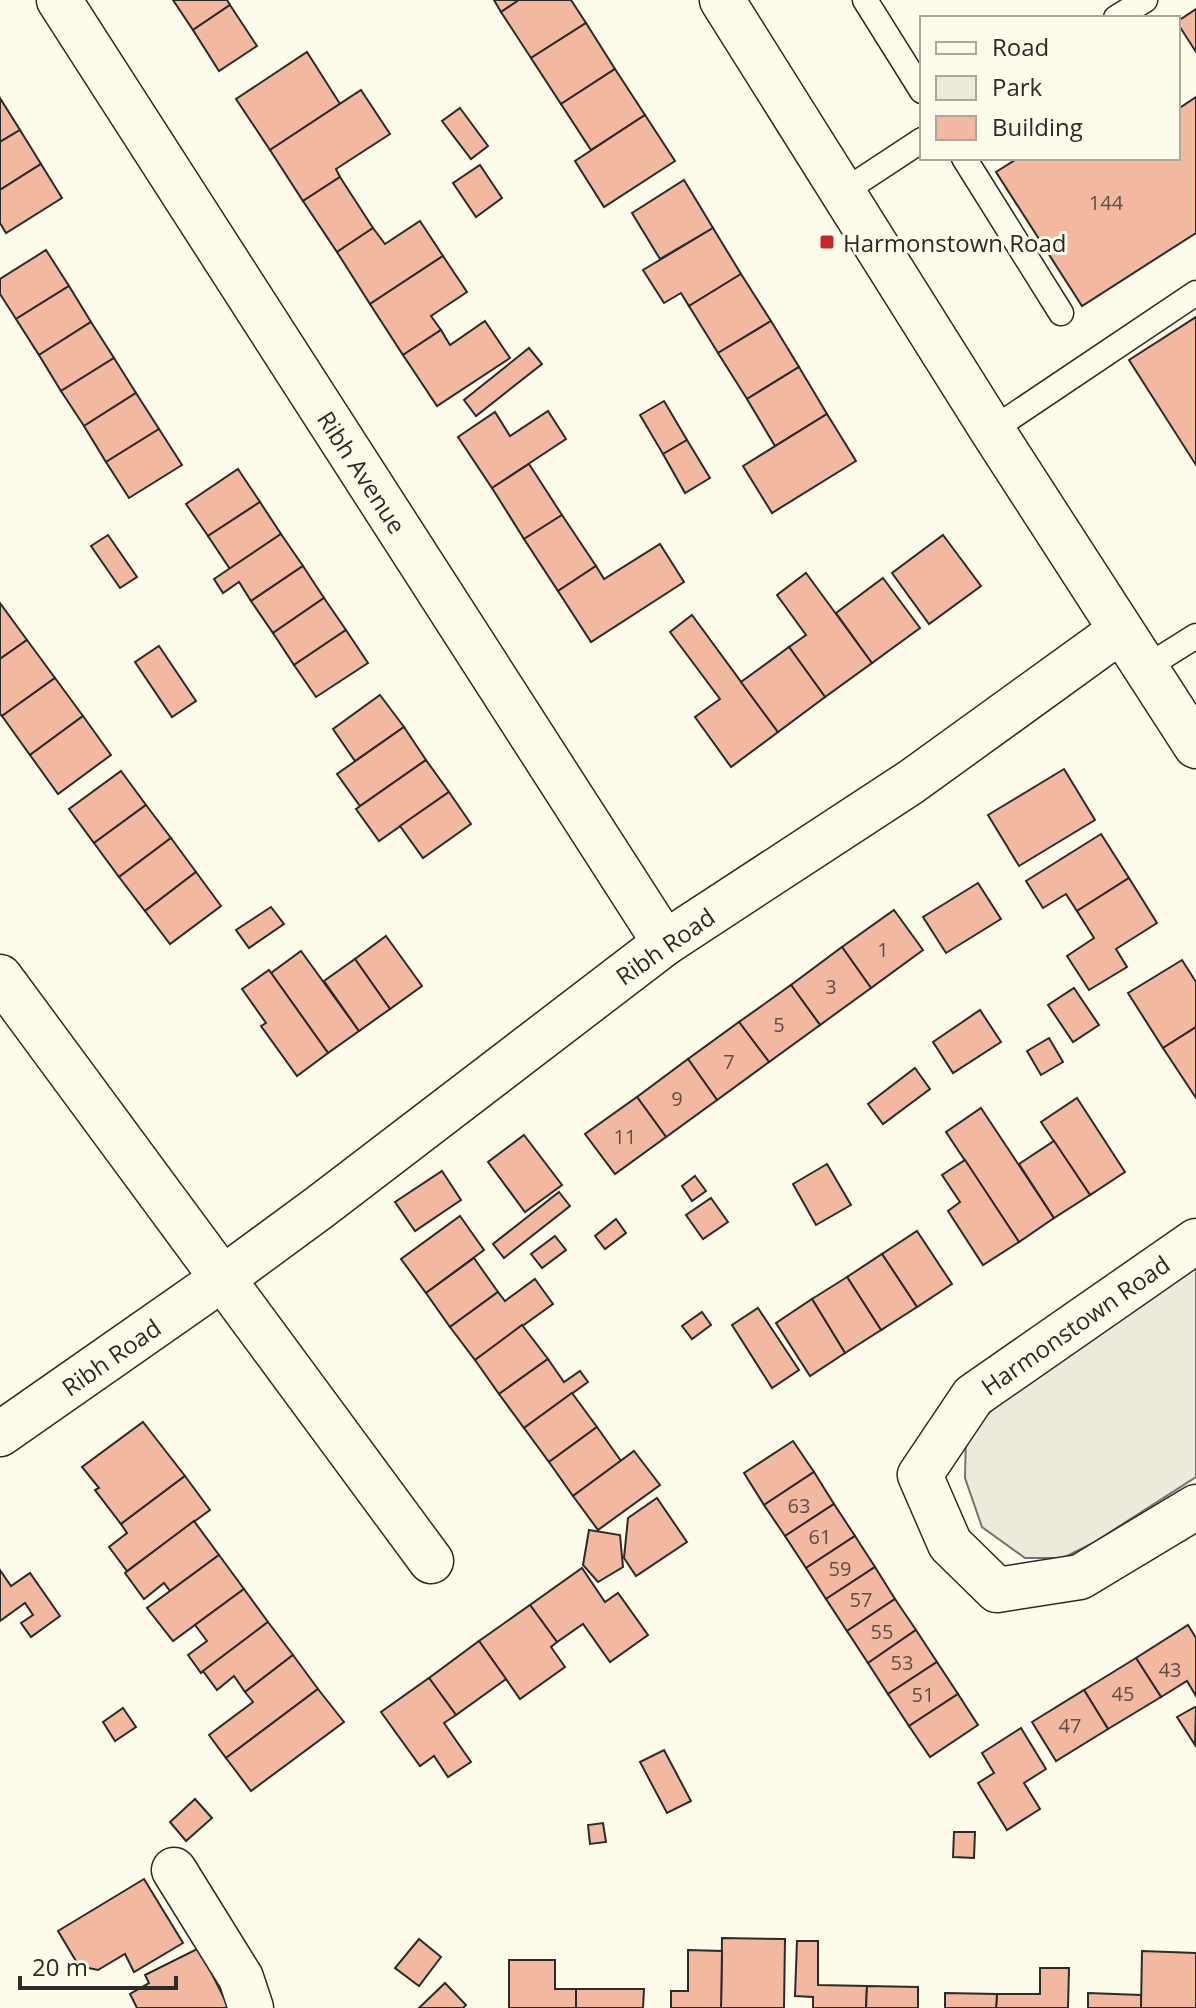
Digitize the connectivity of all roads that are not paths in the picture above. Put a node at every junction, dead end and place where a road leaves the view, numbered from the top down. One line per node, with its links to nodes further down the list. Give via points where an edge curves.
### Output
1 (59, 0): 17 (street, Ribh Avenue)
2 (722, 0): 9 (street)
3 (865, 0): 6 (lane)
4 (1145, 0): 5 (lane)
5 (1119, 16)
6 (920, 88)
7 (920, 141): 9 (lane)
8 (965, 160): 11 (lane)
9 (843, 192): 12 (street)
10 (1196, 293): 12 (lane)
11 (1061, 313)
12 (992, 430): 13 (street)
13 (1120, 631): 15 (street); 17 (street, Ribh Road, via 911,782)
14 (1196, 636): 15 (lane)
15 (1145, 668): 16 (street)
16 (1196, 746)
17 (665, 943): 20 (street, Ribh Road)
18 (0, 977): 20 (street)
19 (1196, 1241): 22 (street, Harmonstown Road, via 973,1396 920,1475 950,1544 997,1590 1080,1577)
20 (222, 1279): 21 (street, Ribh Road); 23 (street)
21 (0, 1434)
22 (1196, 1507)
23 (431, 1561)
24 (174, 1870): 25 (street, via 241,1978)
25 (251, 2008)

